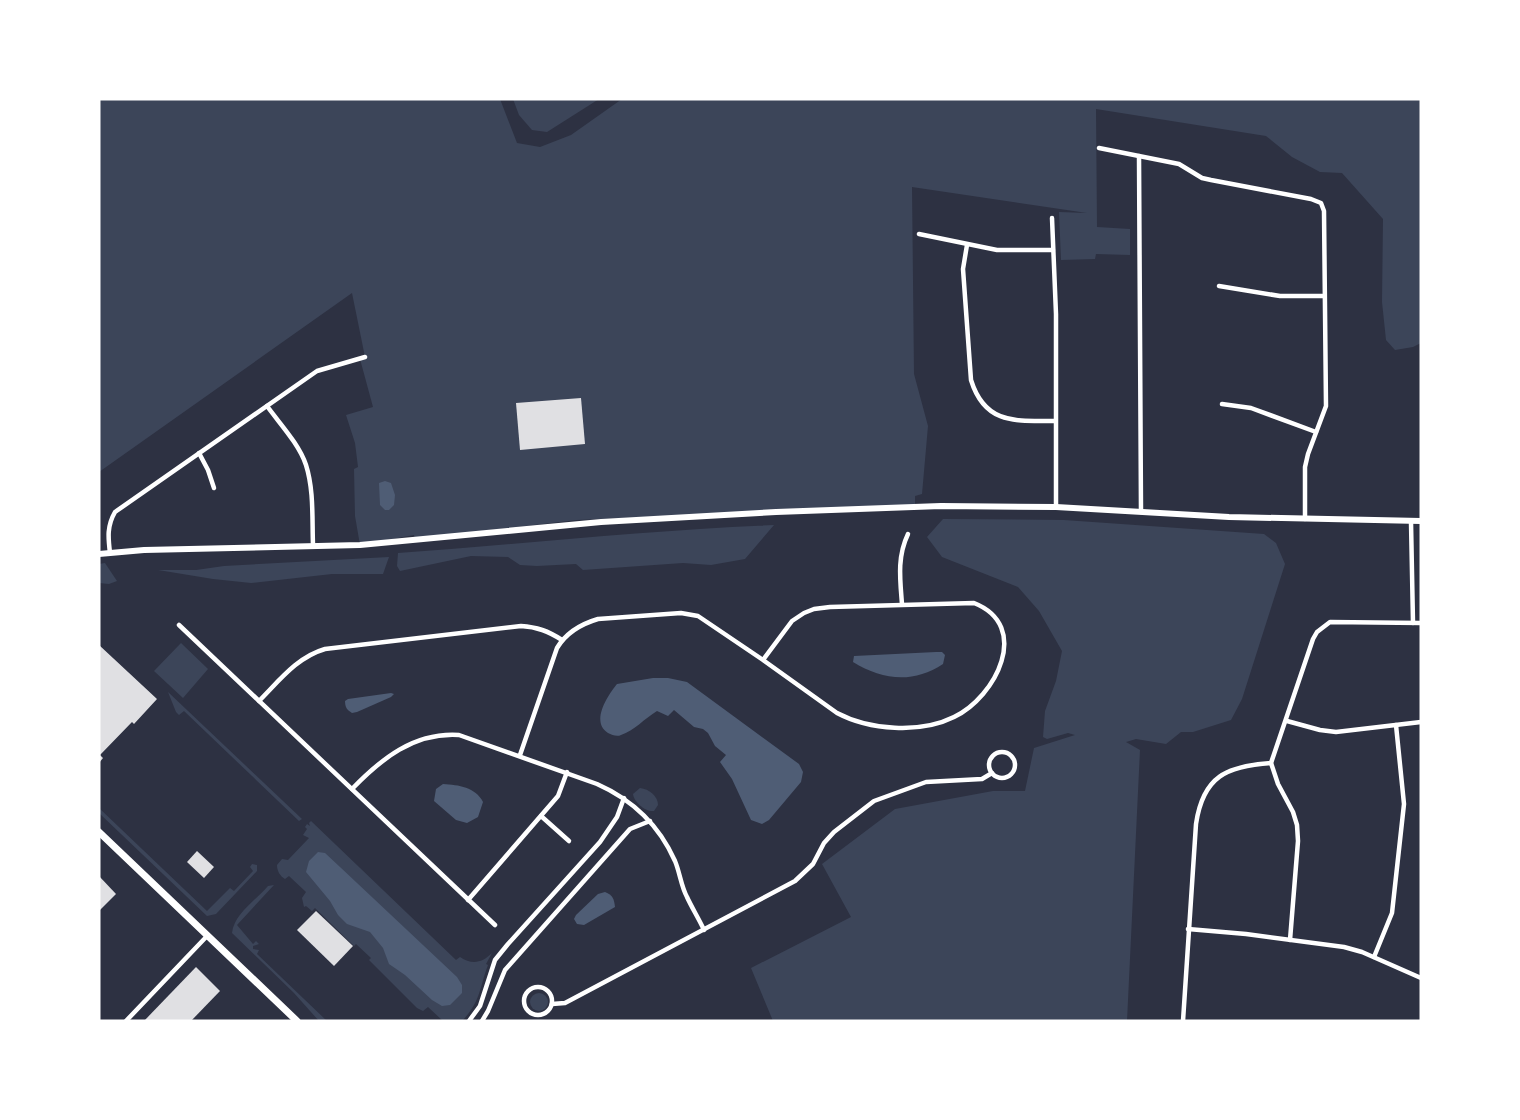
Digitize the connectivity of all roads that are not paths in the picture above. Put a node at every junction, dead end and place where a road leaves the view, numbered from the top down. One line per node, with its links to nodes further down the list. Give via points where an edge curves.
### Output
1 (1099, 148): 2 (street)
2 (1139, 156): 8 (street, via 1179,164 1202,178 1321,203); 17 (street)
3 (1052, 218): 6 (street)
4 (919, 234): 5 (street)
5 (967, 245): 6 (street, via 1009,251); 12 (street, via 963,269 971,380 978,397 1000,417)
6 (1053, 250): 12 (street)
7 (1219, 286): 8 (street, via 1280,296)
8 (1323, 296): 13 (street, via 1326,406)
9 (365, 357): 11 (street, via 317,370)
10 (1222, 404): 13 (street, via 1251,408)
11 (267, 406): 14 (street); 22 (street, via 306,464)
12 (1055, 421): 16 (street)
13 (1316, 432): 18 (street, via 1305,467)
14 (199, 453): 15 (street); 23 (street, via 115,512 108,530)
15 (214, 488)
16 (1056, 507): 17 (main road); 22 (main road, via 941,506 776,512 601,522 360,545)
17 (1141, 512): 18 (main road)
18 (1305, 519): 19 (main road)
19 (1412, 522): 20 (main road); 26 (street)
20 (1421, 522)
21 (908, 534): 25 (street, via 899,563)
22 (313, 545): 23 (main road)
23 (110, 553): 24 (main road)
24 (99, 554)
25 (902, 604): 30 (street, via 830,607 804,613 792,621); 30 (street, via 974,603 985,607 1000,624 1004,650 993,680 970,708 954,717 924,726 876,727 862,723 837,713)
26 (1413, 623): 27 (street); 32 (street, via 1325,624 1313,639)
27 (1421, 623)
28 (179, 625): 31 (street)
29 (562, 640): 30 (street, via 585,623 598,619 681,613 698,616); 31 (street, via 536,627 521,626 325,649 303,658); 35 (street)
30 (763, 660)
31 (259, 701): 39 (street)
32 (1287, 721): 34 (street, via 1336,732); 36 (street)
33 (1421, 722): 34 (street)
34 (1396, 725): 51 (street, via 1404,804 1392,913)
35 (520, 756): 37 (street); 39 (street, via 459,735 432,735 389,755)
36 (1271, 763): 47 (street, via 1240,766 1225,772 1203,798 1196,824); 50 (street, via 1297,825)
37 (567, 772): 40 (street); 41 (street, via 558,796)
38 (992, 773): 38 (street, via 1002,778 1010,776 1015,766 1013,758 1003,752 995,755 989,765); 48 (street, via 982,779 926,782 874,801 834,832 813,864 795,881)
39 (352, 789): 45 (street)
40 (624, 798): 42 (street); 56 (street, via 600,842 495,960 480,1006)
41 (541, 816): 44 (street); 45 (street)
42 (650, 821): 48 (street, via 671,855); 57 (street, via 630,829 505,970)
43 (99, 832): 49 (main road)
44 (569, 842)
45 (468, 900): 46 (street)
46 (495, 925)
47 (1188, 929): 50 (street); 58 (street)
48 (704, 930): 53 (street, via 565,1003)
49 (208, 935): 54 (street); 55 (main road)
50 (1290, 940): 51 (street, via 1344,947)
51 (1374, 957): 52 (street)
52 (1421, 978)
53 (552, 1004): 53 (street, via 543,987 529,990 524,999 526,1008 536,1015 545,1014)
54 (126, 1021)
55 (297, 1021)
56 (469, 1021)
57 (482, 1021)
58 (1183, 1021)

